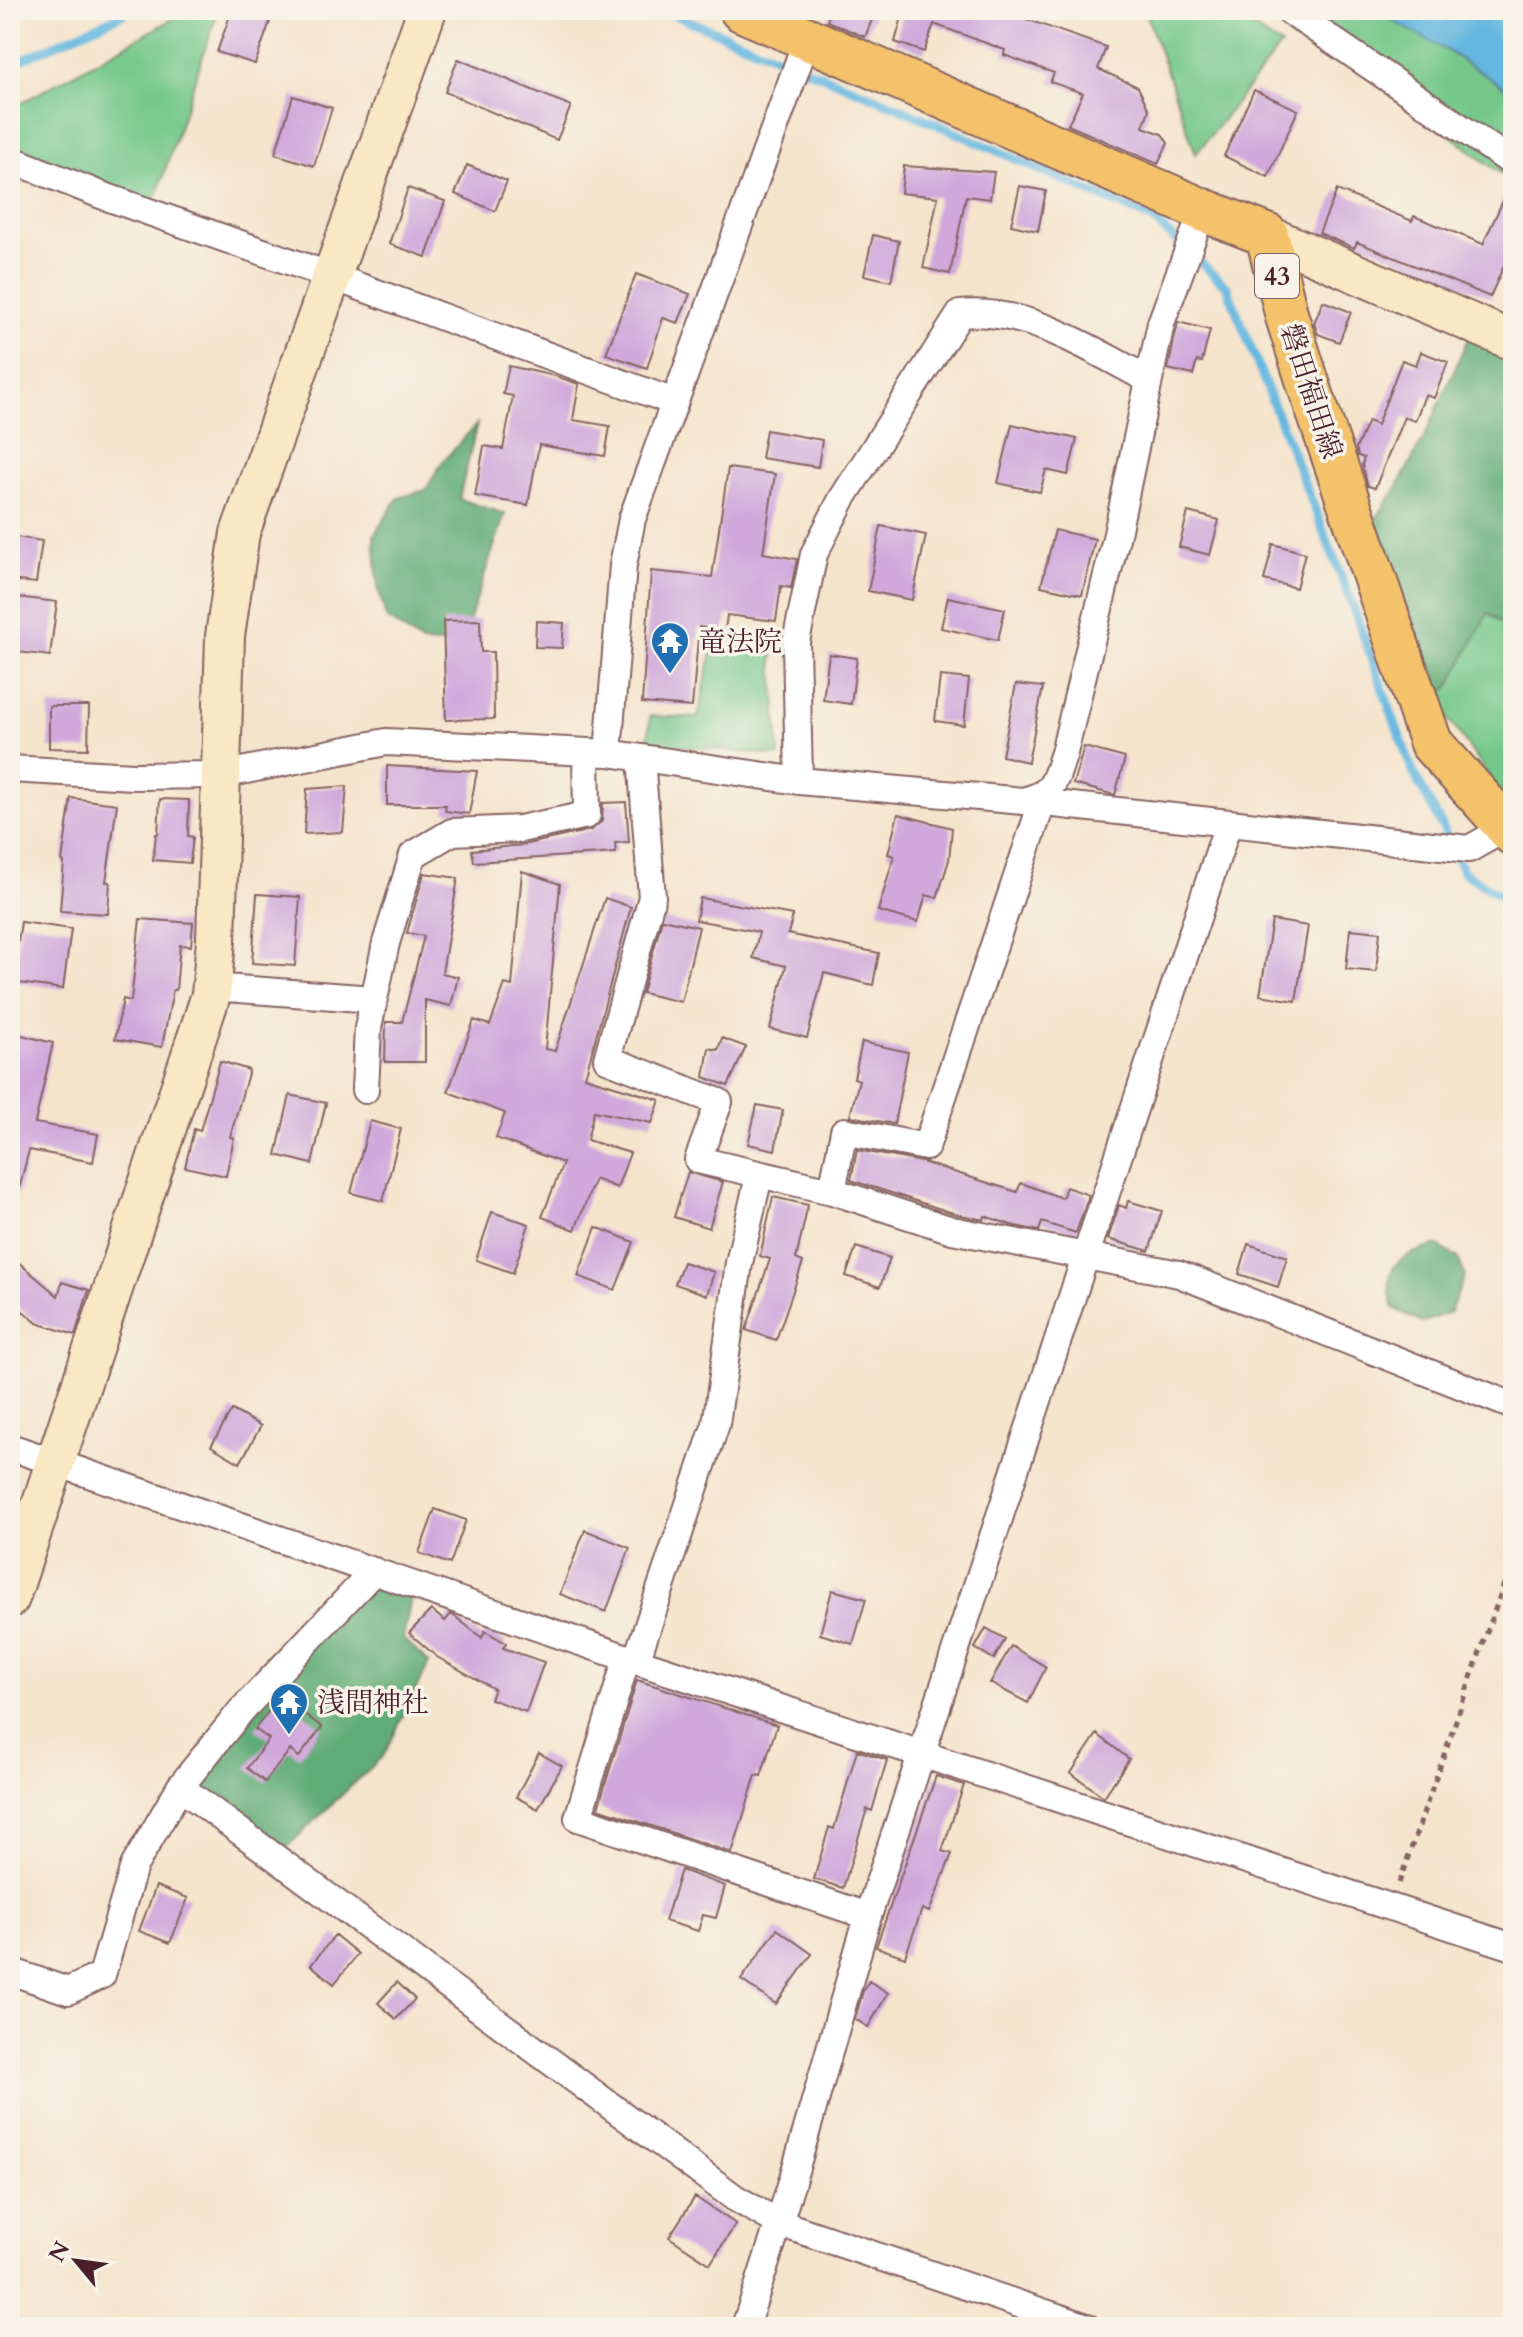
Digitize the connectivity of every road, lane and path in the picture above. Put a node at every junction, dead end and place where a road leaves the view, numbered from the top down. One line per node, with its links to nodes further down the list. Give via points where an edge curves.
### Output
1 (427, 10): 9 (street)
2 (741, 10): 4 (main road, 43)
3 (1288, 10): 6 (street)
4 (807, 39): 7 (main road, 43); 12 (street)
5 (10, 159): 9 (street)
6 (1513, 163)
7 (1203, 210): 8 (main road, 43); 11 (street, via 1161,323)
8 (1267, 235): 10 (street); 20 (main road, 磐田福田線 / 43, via 1309,386 1431,743)
9 (332, 276): 12 (street); 16 (street, via 240,533 225,636)
10 (1513, 341)
11 (1149, 380): 17 (street, via 1072,339 1009,316 960,314 842,499 814,554 796,642); 18 (street, via 1064,753 1054,782)
12 (674, 402): 13 (street, via 632,519)
13 (597, 753): 14 (street); 16 (street, via 386,742); 22 (street, via 587,815 520,829 452,832 413,855)
14 (641, 758): 17 (street); 24 (street, via 652,897 607,1059 719,1102 698,1160)
15 (10, 769): 16 (street)
16 (221, 775): 21 (street)
17 (799, 781): 18 (street)
18 (1032, 802): 19 (street); 25 (street, via 926,1147 844,1131)
19 (1228, 824): 20 (street, via 1469,849); 26 (street)
20 (1509, 831)
21 (212, 987): 22 (street); 29 (street)
22 (374, 999): 23 (street)
23 (365, 1090)
24 (759, 1176): 25 (street); 33 (street, via 739,1263 716,1424)
25 (832, 1191): 26 (street, via 952,1230)
26 (1087, 1257): 27 (street, via 1179,1274); 34 (street)
27 (1513, 1406)
28 (10, 1447): 29 (street)
29 (55, 1461): 31 (street); 32 (street)
30 (1513, 1558): 36 (path)
31 (374, 1571): 33 (street); 35 (street, via 241,1711)
32 (10, 1598)
33 (632, 1659): 34 (street); 37 (street, via 578,1818)
34 (921, 1753): 36 (street); 37 (street)
35 (180, 1787): 39 (street, via 134,1866 102,1975 68,1991); 40 (street, via 735,2198)
36 (1390, 1907): 38 (street)
37 (868, 1916): 40 (street)
38 (1513, 1947)
39 (10, 1971)
40 (779, 2223): 41 (street); 42 (street)
41 (745, 2327)
42 (1087, 2327)

